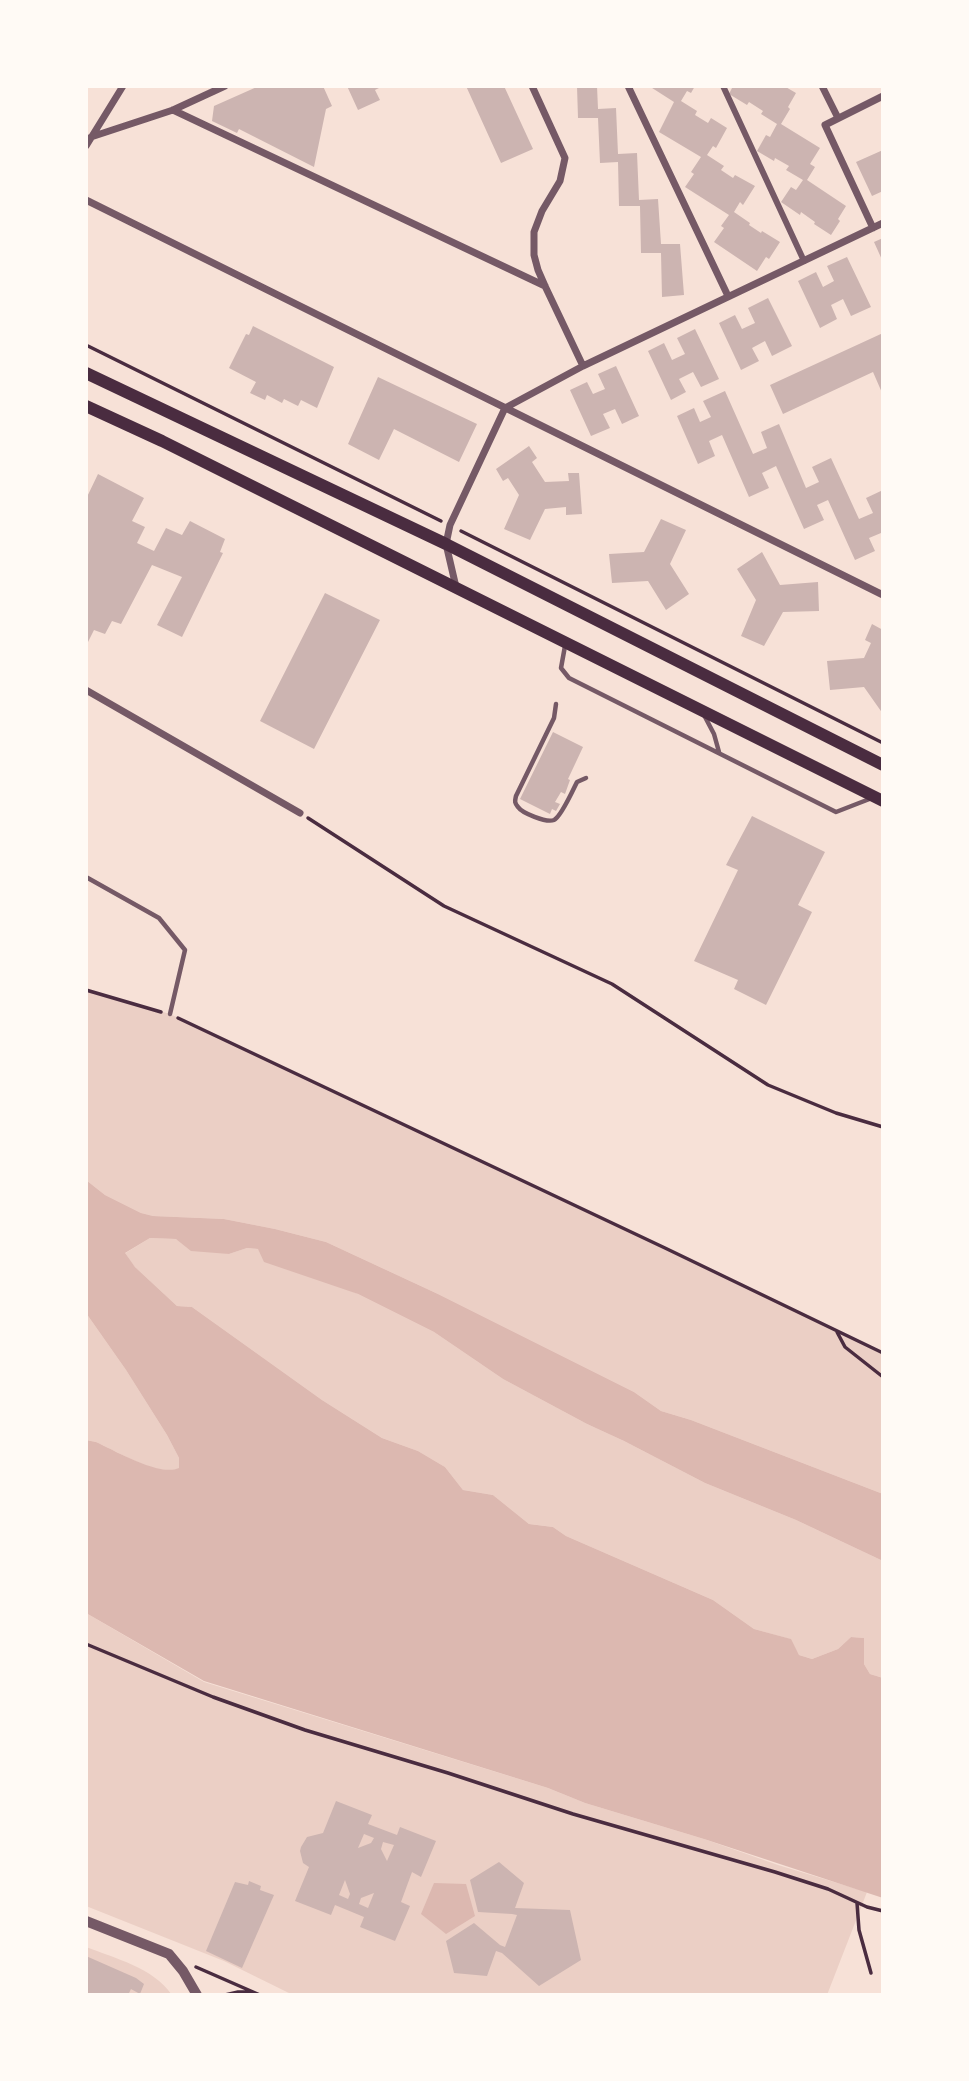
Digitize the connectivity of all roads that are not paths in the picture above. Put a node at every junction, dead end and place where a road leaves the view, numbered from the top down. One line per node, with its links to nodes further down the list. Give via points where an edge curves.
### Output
1 (122, 86): 10 (street)
2 (225, 86): 8 (street)
3 (532, 86): 16 (street, via 565,158 534,232 534,255)
4 (628, 86): 17 (street)
5 (723, 86): 15 (street)
6 (822, 86): 9 (street)
7 (883, 96): 9 (street)
8 (173, 110): 10 (street); 16 (street)
9 (838, 118): 14 (street, via 825,125)
10 (91, 137): 11 (street)
11 (86, 146)
12 (86, 200): 21 (street)
13 (883, 223): 14 (street)
14 (873, 228): 15 (street)
15 (804, 261): 17 (street)
16 (545, 286): 18 (street)
17 (728, 296): 18 (street)
18 (583, 366): 21 (street)
19 (86, 373): 22 (main road)
20 (86, 407): 23 (main road)
21 (505, 408): 22 (street, via 450,525); 24 (street)
22 (446, 544): 23 (street); 30 (main road)
23 (456, 587): 25 (main road)
24 (883, 595)
25 (565, 641): 28 (main road); 29 (lane, via 561,668 569,678)
26 (86, 690): 33 (street)
27 (556, 704): 31 (lane, via 554,718 515,802 543,820 557,819 577,782)
28 (702, 711): 29 (lane); 32 (main road)
29 (719, 753): 32 (lane, via 836,812)
30 (883, 765)
31 (586, 778)
32 (879, 799)
33 (300, 813)
34 (86, 877): 35 (lane, via 159,918 185,950)
35 (170, 1014)
36 (86, 1921): 37 (street, via 169,1954)
37 (197, 1995)

